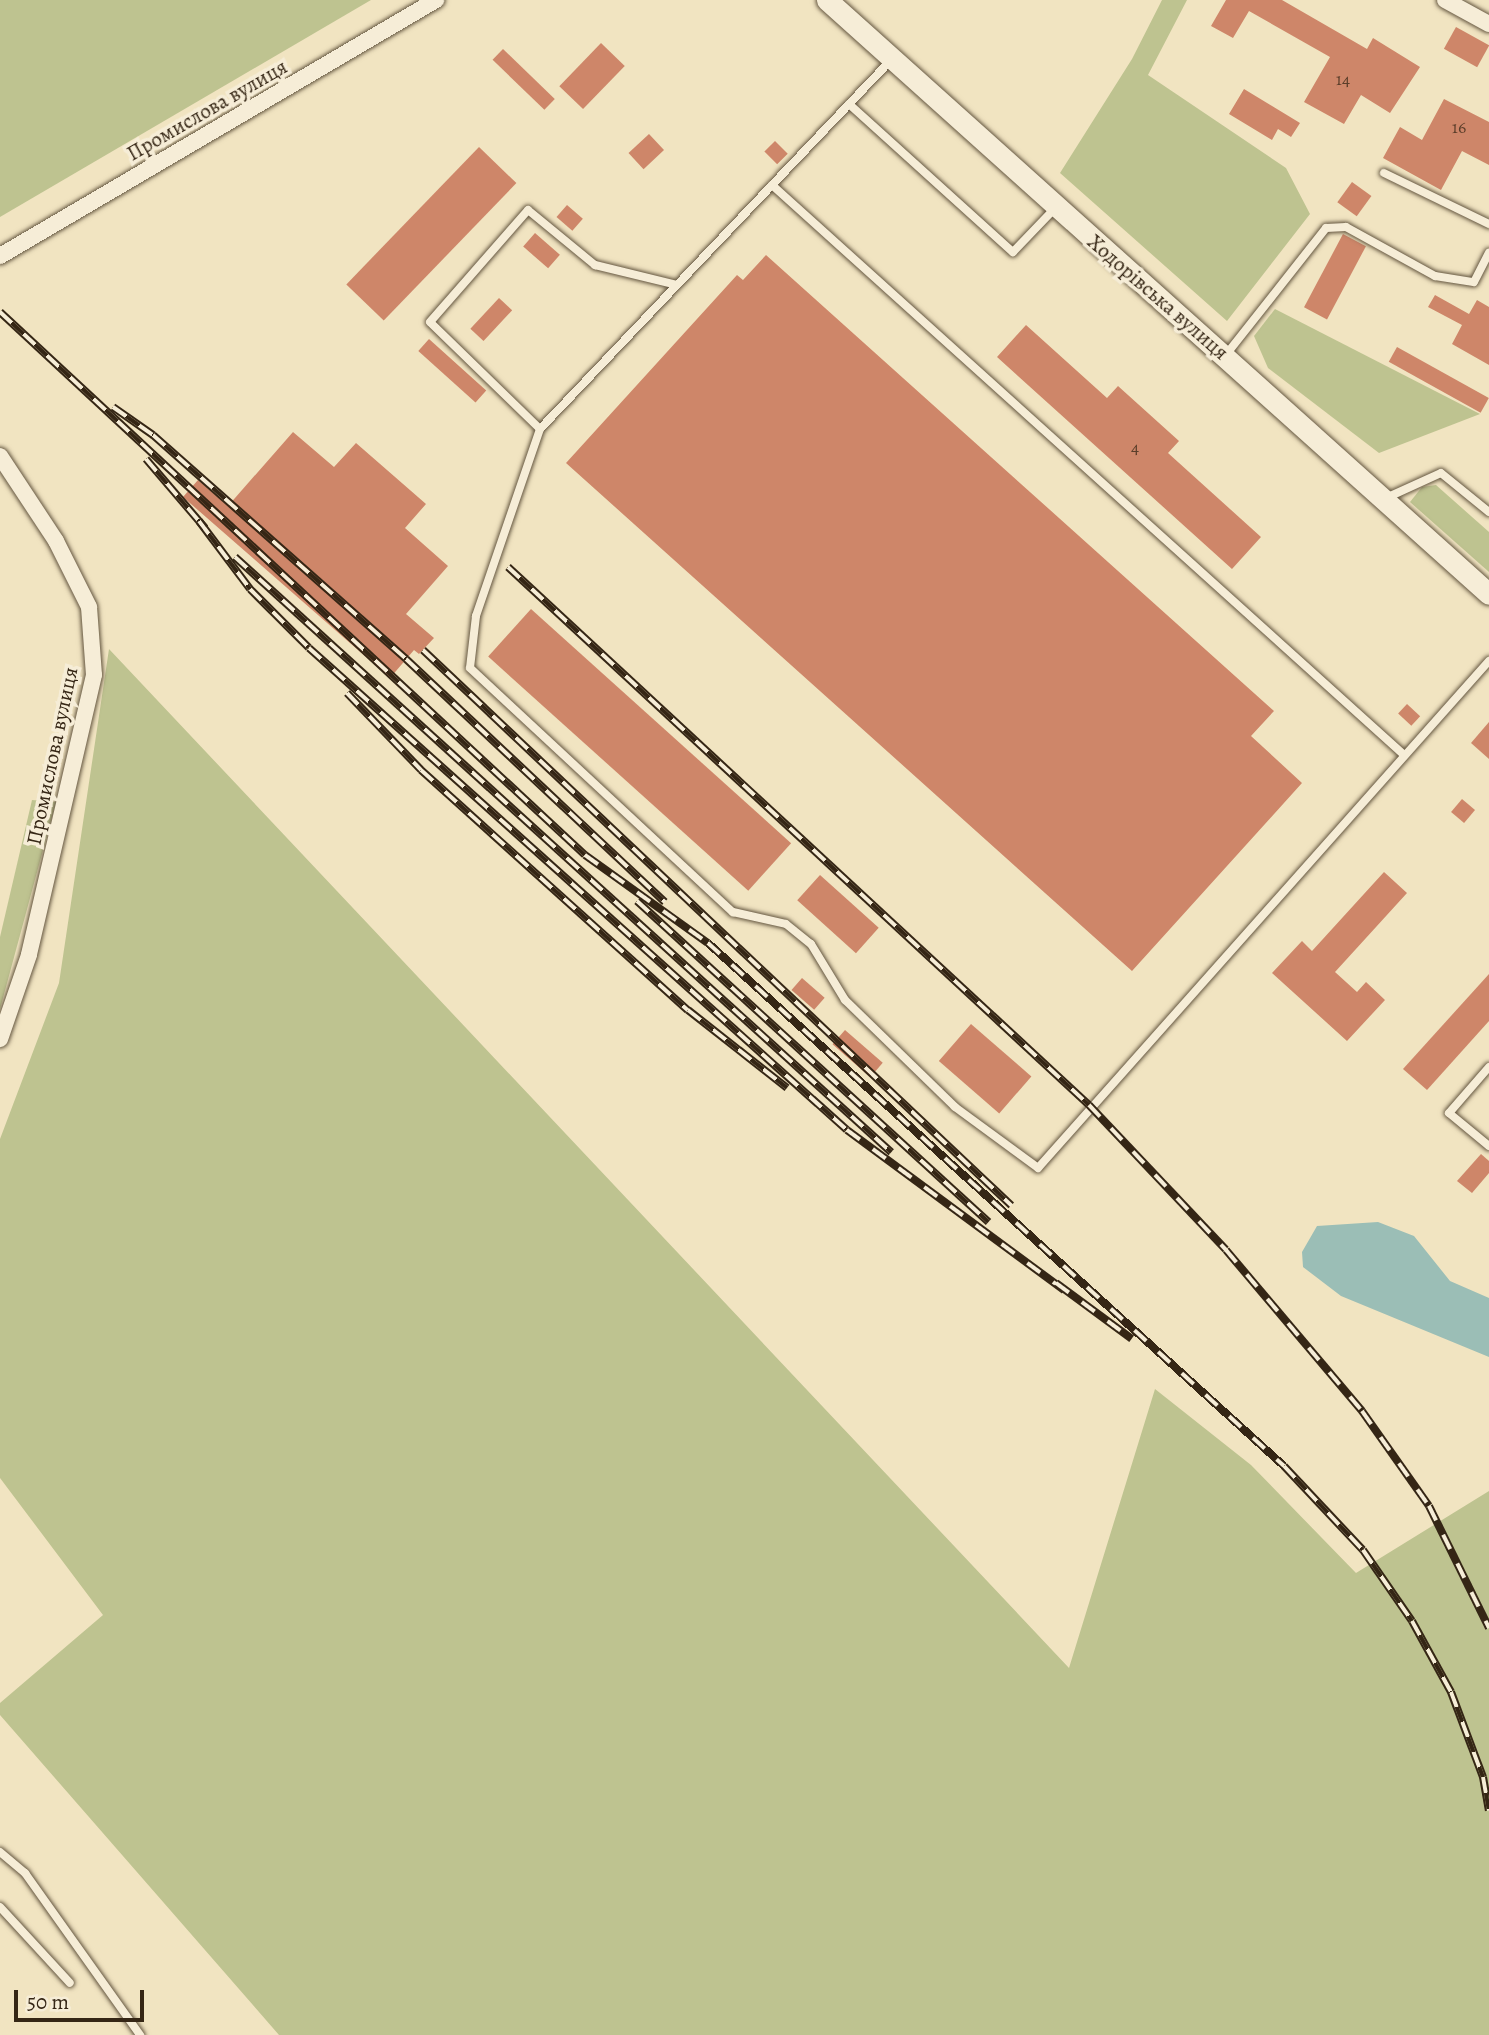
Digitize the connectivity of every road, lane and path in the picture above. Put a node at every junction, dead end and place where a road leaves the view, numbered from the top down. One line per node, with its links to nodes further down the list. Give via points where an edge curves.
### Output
1 (436, 0): 12 (street, Промислова вулиця)
2 (827, 0): 5 (main road, Ходорівська вулиця)
3 (1445, 0): 4 (street)
4 (1489, 24)
5 (891, 60): 6 (lane); 9 (main road, Ходорівська вулиця)
6 (849, 104): 8 (lane); 9 (lane, via 1013,252)
7 (1384, 173): 10 (lane)
8 (772, 185): 13 (lane); 21 (lane)
9 (1055, 208): 14 (main road, Ходорівська вулиця)
10 (1489, 224)
11 (1489, 253): 14 (lane, via 1474,282 1435,276 1346,227 1326,228)
12 (0, 256)
13 (677, 285): 15 (lane); 15 (lane, via 595,265 528,209 430,322)
14 (1225, 356): 17 (main road, Ходорівська вулиця)
15 (540, 429): 21 (lane, via 476,616 470,668 733,912 786,924 811,944 845,1000 955,1107 1038,1168)
16 (0, 456): 22 (street, Промислова вулиця, via 56,541 89,607 94,676 29,955)
17 (1384, 499): 18 (lane, via 1441,473); 19 (main road, Ходорівська вулиця)
18 (1489, 512)
19 (1489, 594)
20 (1489, 661): 21 (lane)
21 (1403, 754)
22 (0, 1039)
23 (1489, 1067): 24 (lane, via 1449,1113)
24 (1489, 1146)
25 (0, 1852): 28 (lane, via 25,1873)
26 (0, 1907): 27 (lane)
27 (71, 1983)
28 (140, 2035)

